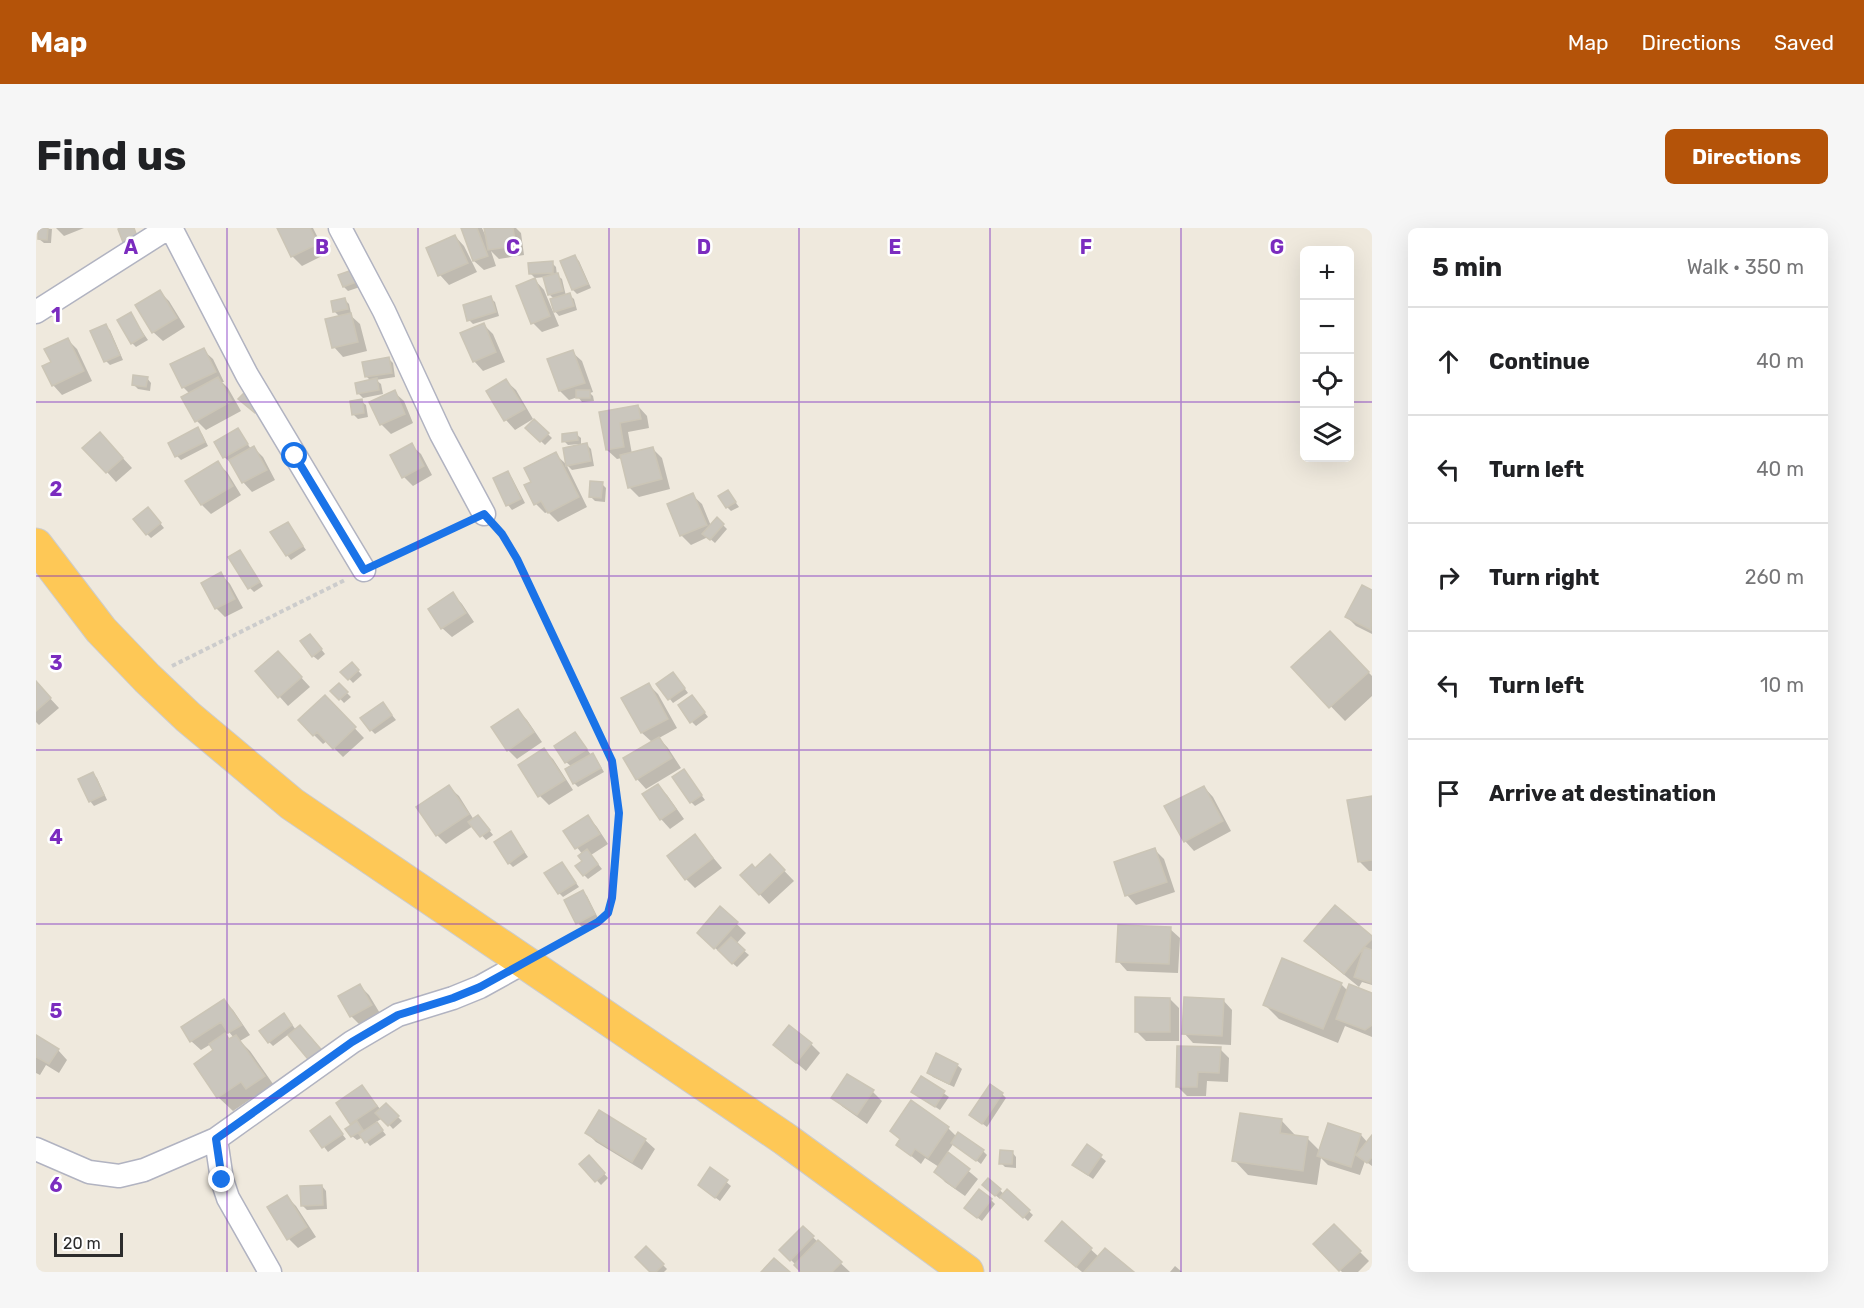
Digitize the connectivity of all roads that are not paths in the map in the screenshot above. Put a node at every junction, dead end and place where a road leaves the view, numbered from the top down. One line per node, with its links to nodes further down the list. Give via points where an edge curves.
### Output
1 (170, 228): 3 (street); 6 (street, via 247,375)
2 (340, 228): 4 (street)
3 (36, 312)
4 (484, 514)
5 (36, 545): 7 (highway, via 101,630 188,717 292,804)
6 (364, 570)
7 (525, 962): 8 (street, via 480,987 398,1015 352,1042); 11 (highway, via 786,1139)
8 (216, 1139): 9 (street, via 144,1170 119,1176 89,1172); 10 (street, via 228,1198)
9 (36, 1149)
10 (270, 1272)
11 (967, 1272)

